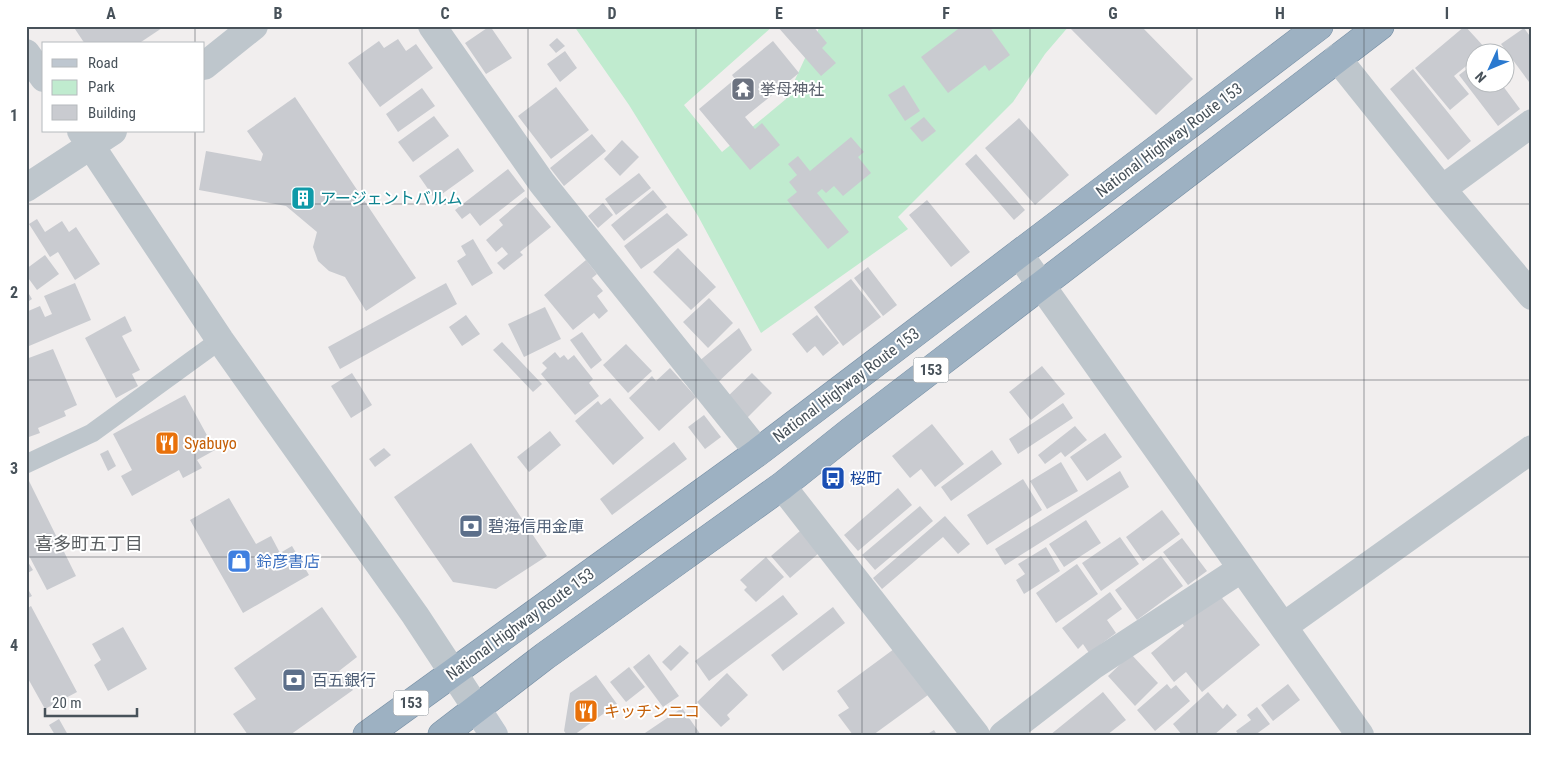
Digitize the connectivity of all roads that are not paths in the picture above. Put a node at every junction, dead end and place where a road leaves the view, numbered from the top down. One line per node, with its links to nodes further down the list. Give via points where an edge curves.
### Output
1 (254, 26): 7 (street)
2 (432, 26): 18 (street, via 542,183)
3 (1319, 26): 13 (highway, National Highway Route 153 / 153)
4 (1380, 26): 6 (highway, 153)
5 (26, 53): 8 (street)
6 (1338, 58): 12 (street); 14 (highway, 153)
7 (205, 65)
8 (42, 75)
9 (1532, 123): 12 (street)
10 (95, 136): 11 (street); 16 (street)
11 (26, 188)
12 (1442, 189): 15 (street)
13 (1019, 254): 14 (street); 18 (highway, National Highway Route 153 / 153)
14 (1042, 285): 20 (highway, 153); 21 (street)
15 (1532, 296)
16 (220, 340): 19 (lane, via 92,433); 23 (street)
17 (1532, 449): 22 (street)
18 (758, 452): 23 (highway, National Highway Route 153 / 153)
19 (26, 464)
20 (782, 486): 24 (highway, 153, via 545,656); 28 (street)
21 (1240, 569): 22 (street); 29 (street, via 1094,665)
22 (1284, 626): 30 (street)
23 (454, 672): 24 (street); 25 (highway, National Highway Route 153 / 153)
24 (477, 709): 26 (highway, 153); 27 (main road)
25 (367, 735)
26 (442, 735)
27 (494, 735)
28 (976, 735)
29 (1004, 735)
30 (1360, 735)

